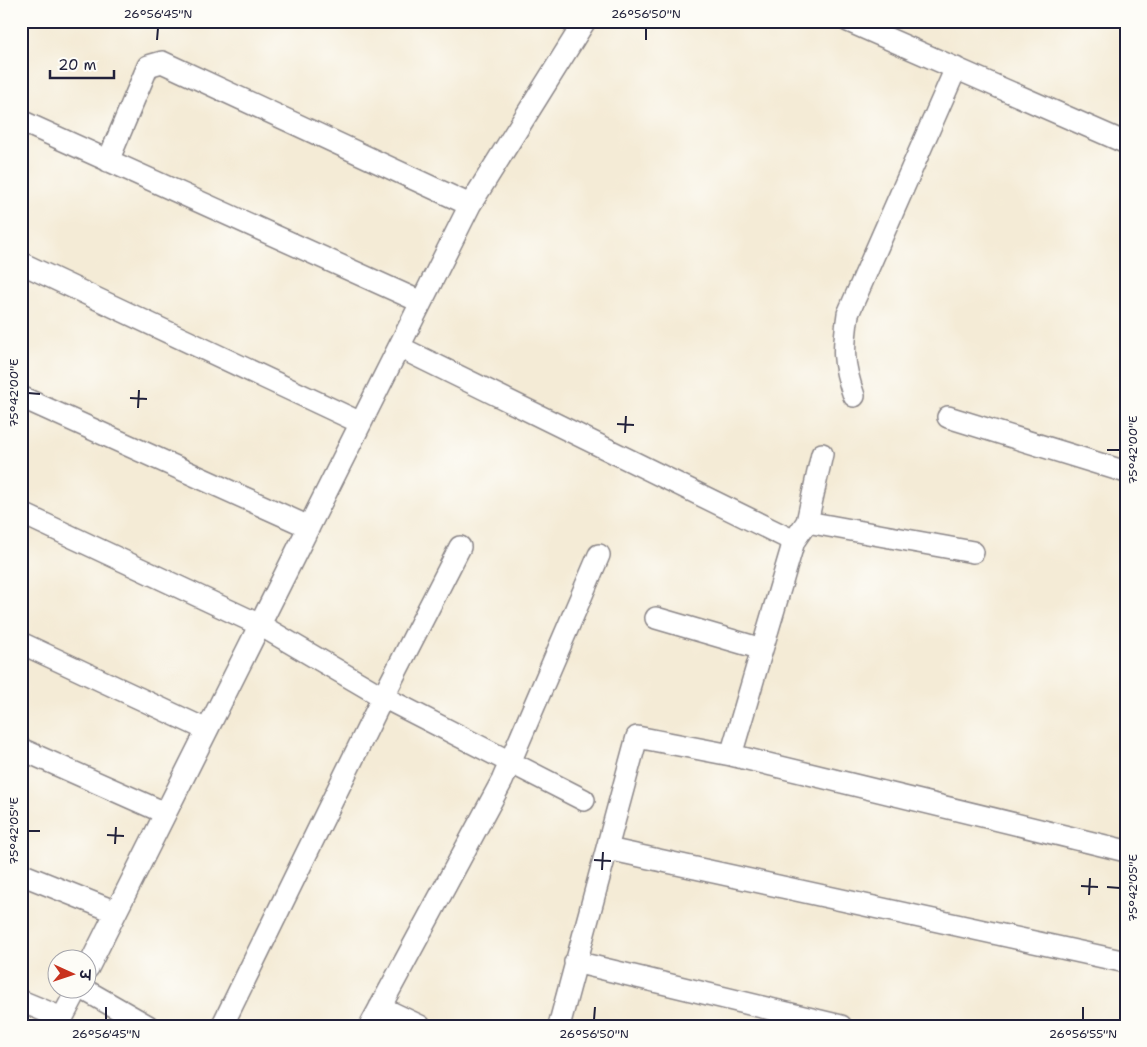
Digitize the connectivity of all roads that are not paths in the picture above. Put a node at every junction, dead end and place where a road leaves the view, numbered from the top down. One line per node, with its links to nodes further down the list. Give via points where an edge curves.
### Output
1 (585, 21): 7 (street)
2 (848, 21): 3 (street)
3 (956, 68): 5 (street); 11 (street, via 848,314 844,368)
4 (21, 121): 6 (street)
5 (1126, 143)
6 (108, 161): 7 (street, via 148,66 162,62); 9 (street)
7 (470, 205): 9 (street)
8 (21, 263): 14 (street)
9 (421, 302): 10 (street)
10 (399, 347): 14 (street); 20 (street)
11 (854, 396)
12 (21, 397): 19 (street)
13 (948, 417): 16 (street)
14 (360, 424): 19 (street)
15 (822, 454): 18 (street)
16 (1126, 472)
17 (21, 513): 25 (street)
18 (807, 522): 20 (street); 22 (street)
19 (309, 527): 25 (street)
20 (794, 541): 27 (street)
21 (460, 548): 28 (street)
22 (973, 552)
23 (600, 555): 32 (street)
24 (656, 618): 27 (street)
25 (260, 625): 28 (street); 29 (street)
26 (21, 643): 29 (street)
27 (762, 649): 31 (street)
28 (383, 697): 32 (street); 48 (street)
29 (207, 730): 34 (street)
30 (21, 749): 34 (street)
31 (731, 755): 35 (street, via 637,737); 36 (street)
32 (510, 763): 33 (street); 45 (street)
33 (584, 800)
34 (165, 814): 38 (street)
35 (608, 849): 40 (street); 41 (street)
36 (1126, 851)
37 (21, 874): 38 (street)
38 (116, 912): 39 (street)
39 (97, 950)
40 (575, 962): 51 (street); 52 (street)
41 (1126, 962)
42 (98, 997): 47 (street)
43 (72, 1000): 46 (street)
44 (21, 1002): 46 (street)
45 (380, 1007): 49 (street); 50 (street)
46 (60, 1022)
47 (148, 1026)
48 (222, 1026)
49 (370, 1026)
50 (420, 1026)
51 (559, 1026)
52 (841, 1026)

